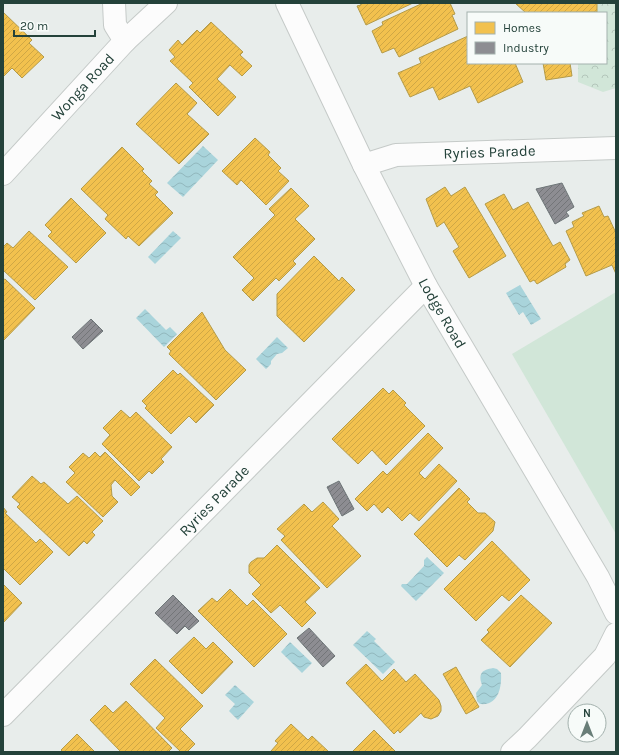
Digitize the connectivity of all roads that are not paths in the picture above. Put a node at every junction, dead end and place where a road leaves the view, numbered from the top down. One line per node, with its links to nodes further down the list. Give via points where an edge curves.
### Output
1 (114, 3): 4 (street, via 115,25)
2 (166, 3): 4 (street, Wonga Road)
3 (287, 3): 6 (street, Lodge Road)
4 (125, 41): 7 (street, Wonga Road)
5 (616, 148): 6 (street, Ryries Parade, via 396,155)
6 (364, 165): 8 (street, Lodge Road)
7 (3, 174)
8 (426, 286): 9 (street, Lodge Road, via 598,577); 11 (street, Ryries Parade)
9 (616, 613)
10 (616, 634): 12 (street, via 605,656)
11 (3, 715)
12 (512, 752)

